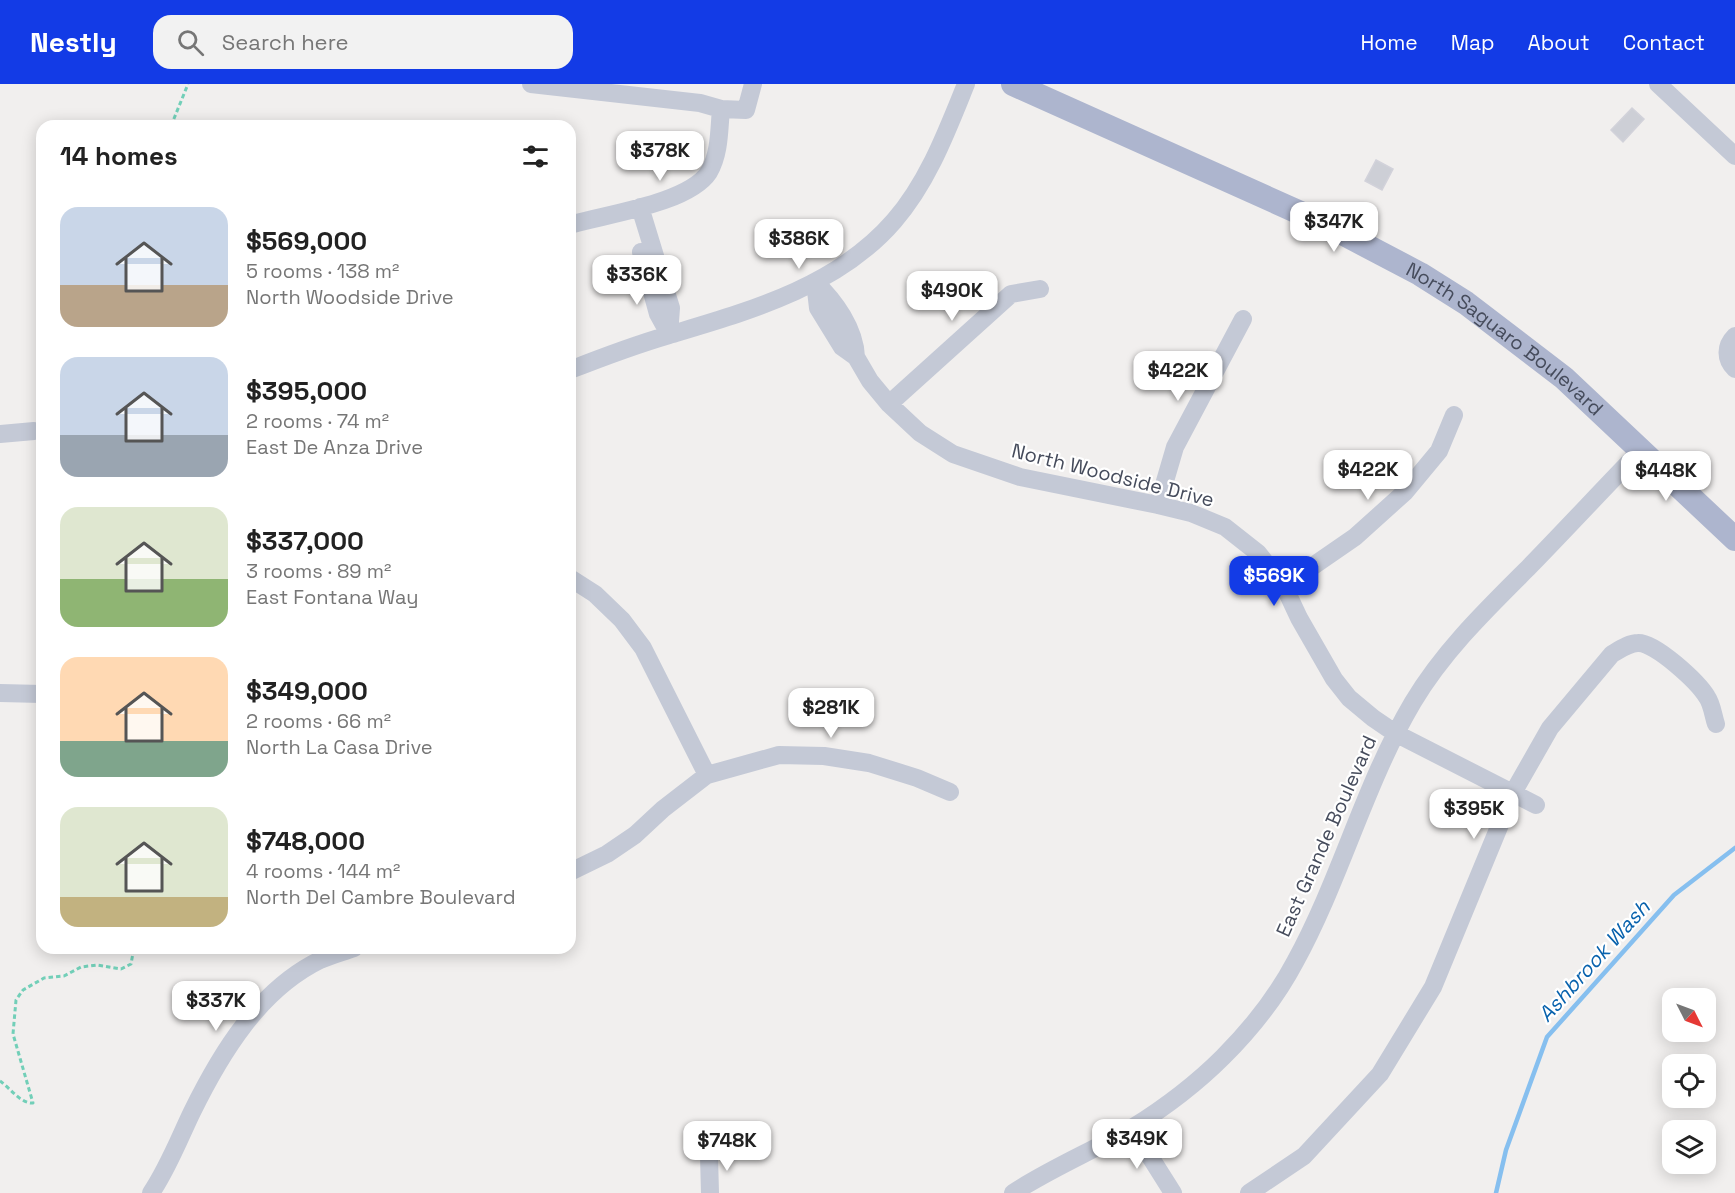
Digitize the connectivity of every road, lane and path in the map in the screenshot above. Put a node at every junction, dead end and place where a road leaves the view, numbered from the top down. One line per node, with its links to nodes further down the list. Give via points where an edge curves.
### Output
1 (188, 84): 8 (path)
2 (531, 84): 7 (street)
3 (753, 84): 7 (street, via 746,110)
4 (966, 84): 12 (street, via 924,176 894,221 850,261)
5 (1013, 84): 23 (main road, North Saguaro Boulevard, via 1325,224 1420,274 1466,303 1564,378)
6 (1658, 84): 9 (street)
7 (721, 109): 10 (street, via 716,155 708,172 694,187)
8 (173, 120)
9 (1735, 156)
10 (634, 208): 11 (street); 15 (street, via 671,308)
11 (576, 223)
12 (815, 282): 15 (street, via 783,298); 19 (street, North Woodside Drive, via 818,308 842,347 856,357)
13 (1040, 289): 19 (street, via 1011,294)
14 (1243, 319): 24 (street, via 1175,447)
15 (669, 334): 17 (street)
16 (1735, 336): 18 (street, via 1727,353)
17 (576, 368)
18 (1735, 369)
19 (888, 404): 24 (street, North Woodside Drive, via 920,433 953,454 1020,477)
20 (1454, 416): 27 (street, via 1439,451 1405,492 1355,537)
21 (36, 431): 22 (street)
22 (0, 434)
23 (1641, 450): 25 (main road, North Saguaro Boulevard); 31 (street, East Grande Boulevard, via 1450,650)
24 (1158, 505): 27 (street, North Woodside Drive, via 1225,527 1258,553)
25 (1735, 539)
26 (576, 582): 32 (street, via 622,620 643,648)
27 (1284, 586): 31 (street, North Woodside Drive, via 1334,679 1349,698)
28 (0, 693): 29 (street)
29 (36, 694)
30 (1716, 724): 34 (street, via 1708,697 1653,646 1637,642 1612,654 1550,728)
31 (1395, 734): 34 (street, North Woodside Drive); 40 (street, East Grande Boulevard, via 1309,934 1276,991 1222,1058 1172,1101)
32 (707, 775): 33 (street, via 779,755 824,756 869,763); 36 (street, via 635,835)
33 (950, 792)
34 (1513, 793): 35 (street, North Woodside Drive); 46 (street, via 1433,987 1380,1074 1304,1156)
35 (1536, 805)
36 (576, 869)
37 (133, 954): 39 (path, via 131,964 121,969 81,967 64,976 44,978 23,990 16,1000 13,1034 33,1103 28,1104)
38 (337, 954): 42 (street, via 320,960 274,992 226,1048)
39 (0, 1081)
40 (1132, 1128): 44 (street, East Grande Boulevard); 45 (street)
41 (709, 1156): 43 (street)
42 (151, 1193)
43 (710, 1193)
44 (1013, 1193)
45 (1173, 1193)
46 (1249, 1193)

